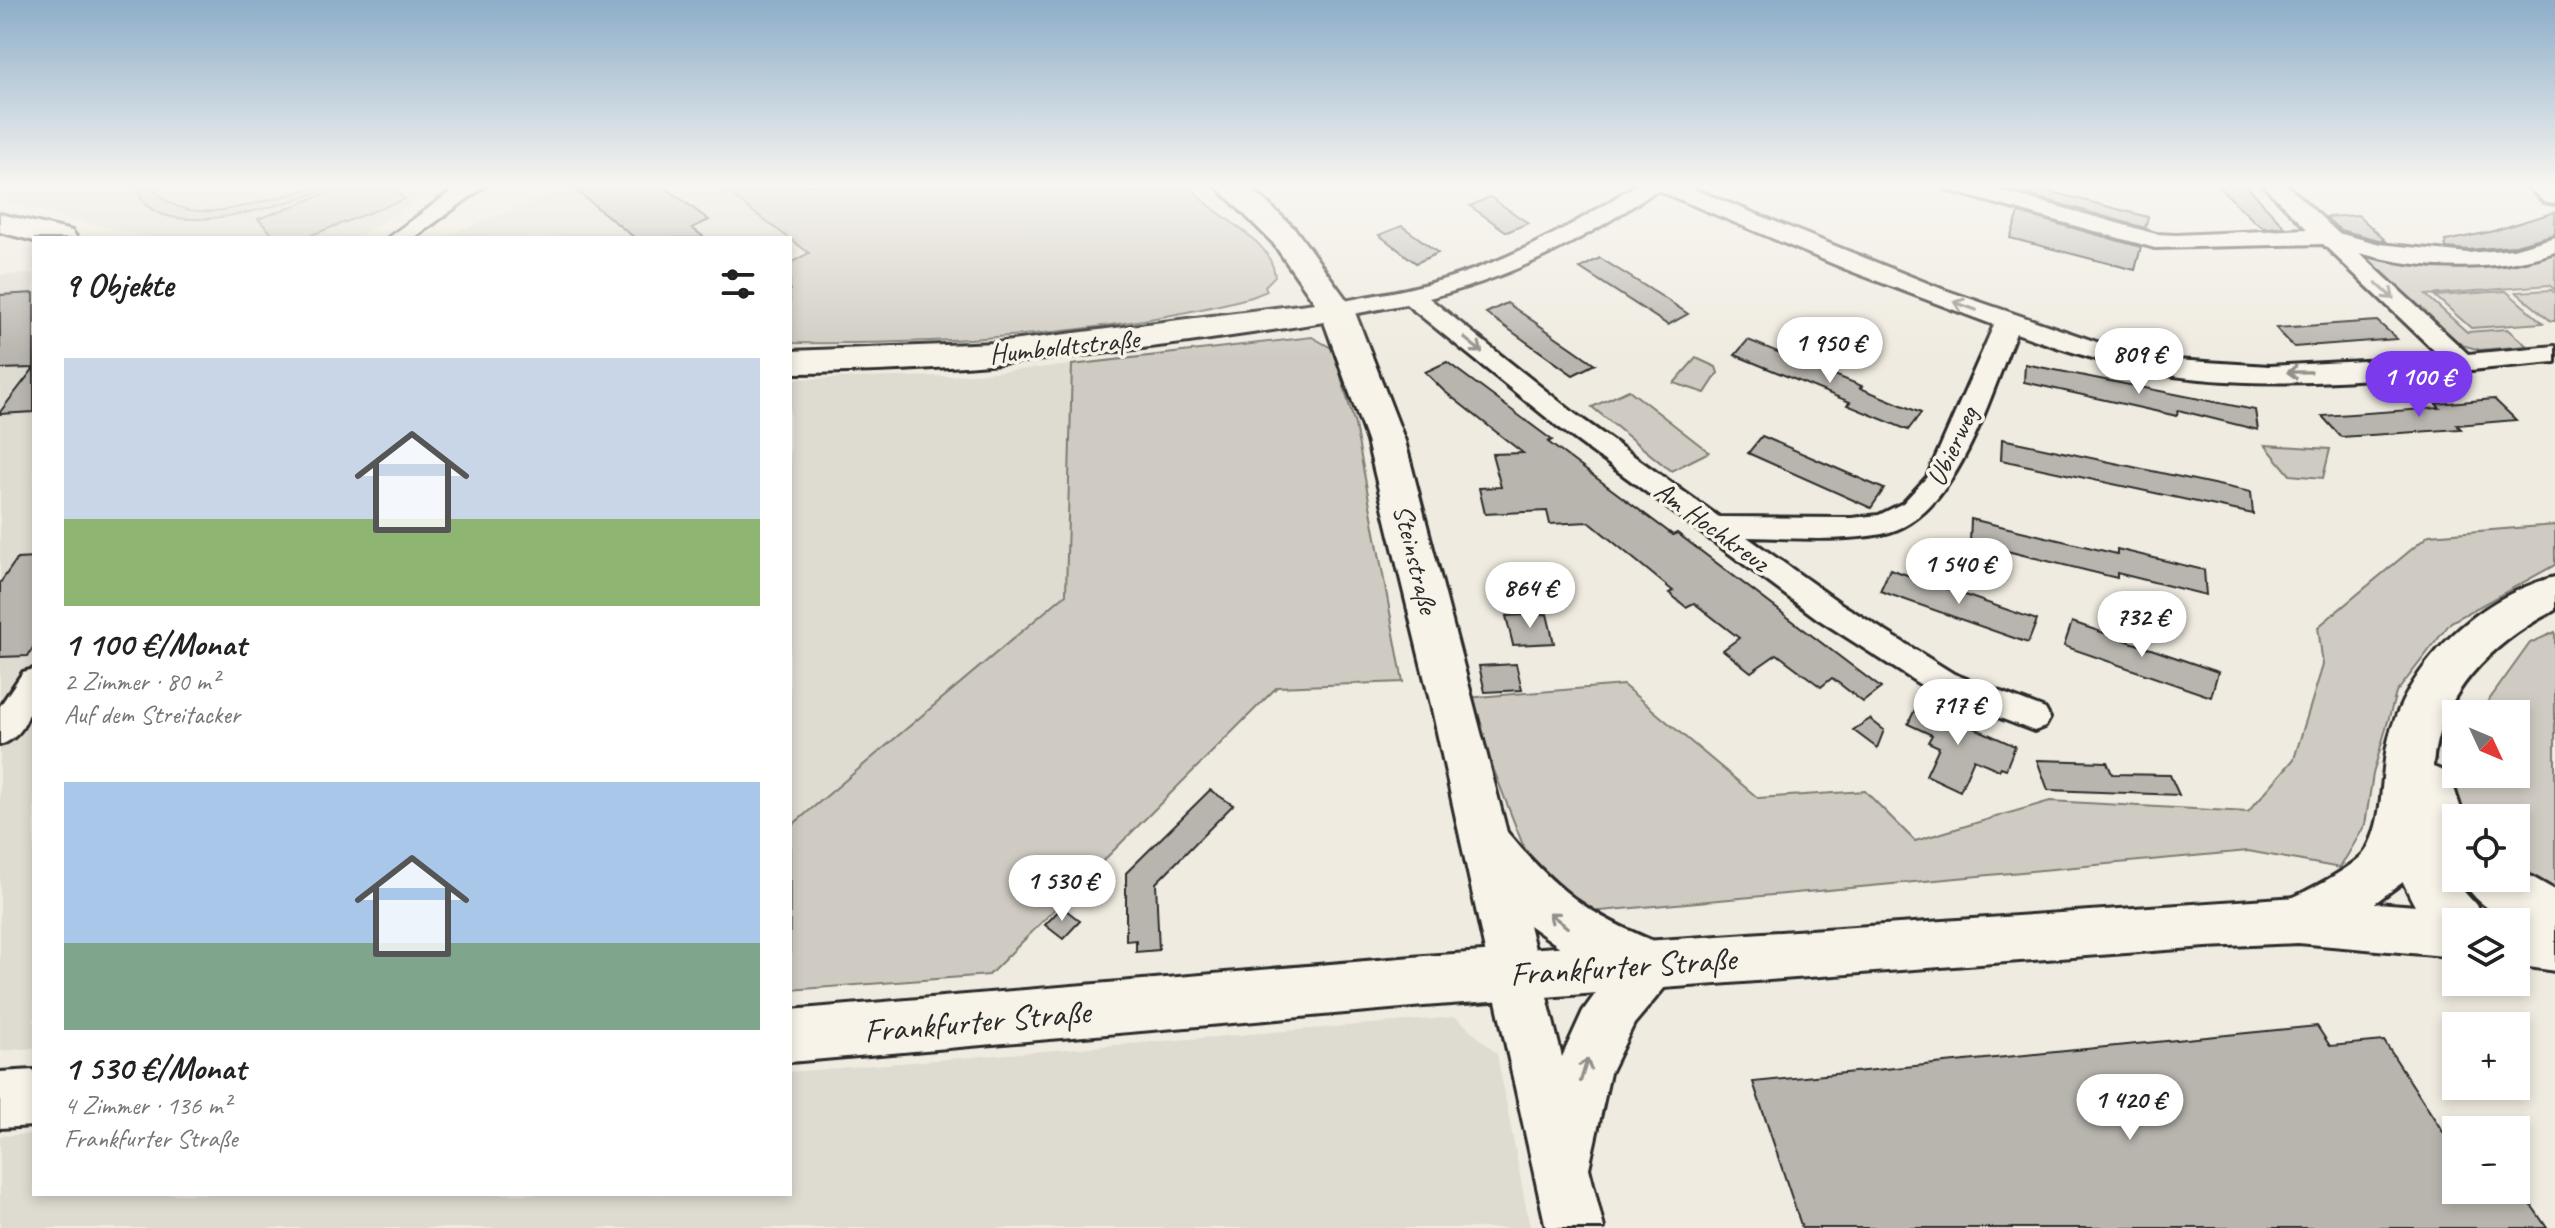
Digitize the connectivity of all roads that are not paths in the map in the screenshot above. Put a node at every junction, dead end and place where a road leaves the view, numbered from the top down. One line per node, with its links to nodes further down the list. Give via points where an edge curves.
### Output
1 (1288, 242): 11 (main road, Steinstraße)
2 (1563, 242): 9 (street, via 1480,277)
3 (1799, 242): 10 (street, one-way to 3)
4 (2173, 242): 5 (street)
5 (2200, 242)
6 (2334, 242): 14 (street, one-way to 14)
7 (2348, 242): 8 (street, via 2449,260 2503,257)
8 (2555, 244)
9 (1412, 297): 11 (street); 15 (street, Am Hochkreuz, one-way to 15, via 1566,420)
10 (2008, 322): 14 (street, one-way to 10, via 2309,372 2175,368 2067,343); 15 (street, Ubierweg, via 1939,481 1913,510 1884,524 1852,528)
11 (1343, 325): 13 (main road, Humboldtstraße, via 1277,319 942,359); 22 (main road, Steinstraße, via 1386,441)
12 (2555, 354): 14 (street)
13 (792, 362)
14 (2461, 362)
15 (1714, 527): 19 (street, Am Hochkreuz, via 1914,668)
16 (2555, 593): 21 (main road, via 2500,621 2443,675 2409,758)
17 (2555, 616): 21 (main road, via 2519,633 2480,664 2455,701 2437,744 2432,781)
18 (32, 684): 20 (street)
19 (2034, 718)
20 (0, 732)
21 (2440, 832): 24 (main road, via 2417,849); 26 (main road, via 2331,906)
22 (1485, 842): 30 (main road, one-way to 22, via 1606,948 1557,921); 31 (main road, Steinstraße)
23 (2509, 892): 25 (main road)
24 (2443, 908)
25 (2555, 915)
26 (2298, 920): 27 (main road, Frankfurter Straße); 30 (main road, Frankfurter Straße)
27 (2442, 932)
28 (2530, 943): 29 (main road)
29 (2555, 947)
30 (1653, 964): 31 (main road, Frankfurter Straße); 35 (main road, one-way to 30, via 1575,1099 1592,1045 1606,1016)
31 (1515, 974): 32 (main road, Frankfurter Straße); 35 (main road, Steinstraße)
32 (792, 1036)
33 (32, 1098): 34 (main road)
34 (0, 1100)
35 (1564, 1174): 36 (main road, Steinstraße)
36 (1575, 1228)

